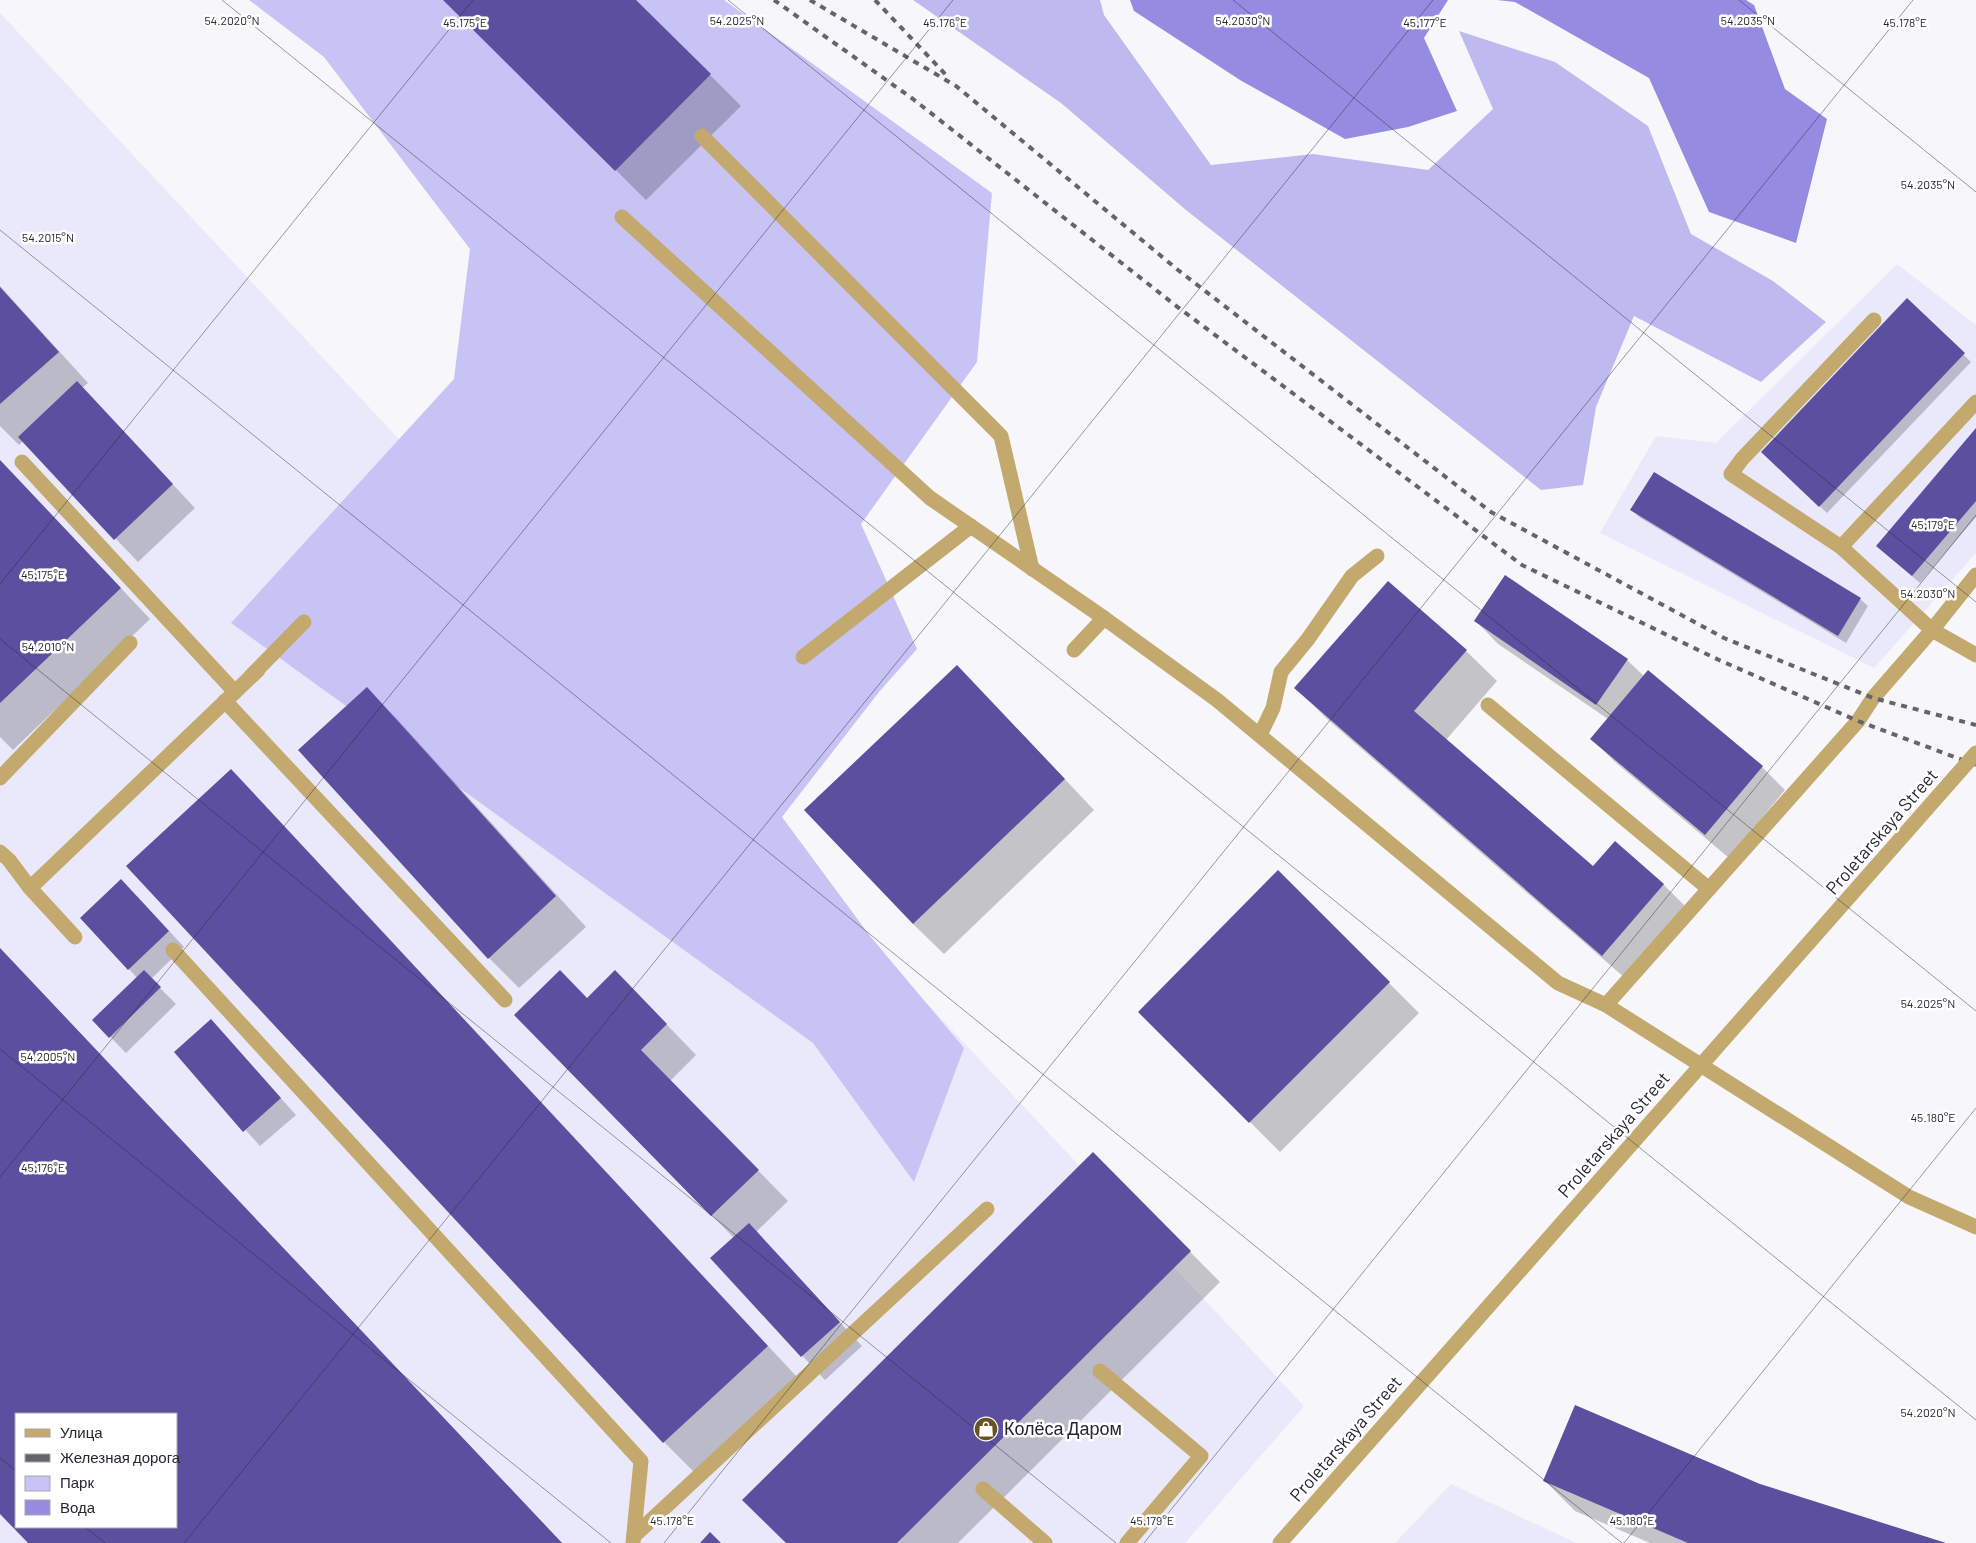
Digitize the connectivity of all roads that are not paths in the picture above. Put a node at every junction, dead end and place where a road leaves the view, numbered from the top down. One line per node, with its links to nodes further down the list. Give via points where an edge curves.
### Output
1 (702, 136): 9 (street, via 1001,436)
2 (622, 217): 6 (street, via 930,498)
3 (1874, 320): 7 (street, via 1731,474)
4 (1976, 402): 7 (street)
5 (22, 462): 18 (street)
6 (971, 526): 9 (street); 17 (street)
7 (1841, 547): 13 (street)
8 (1377, 556): 20 (street, via 1352,576 1280,672 1273,708)
9 (1032, 568): 11 (street)
10 (1976, 575): 13 (street)
11 (1104, 618): 15 (street); 20 (street, via 1218,700)
12 (304, 622): 18 (street)
13 (1932, 630): 16 (street); 25 (street, via 1873,698 1858,721)
14 (130, 643): 22 (street)
15 (1074, 650)
16 (1976, 655)
17 (803, 657)
18 (230, 697): 24 (street); 28 (street)
19 (1488, 705): 25 (street)
20 (1260, 735): 29 (street, via 1558,983)
21 (1976, 753): 37 (street, Proletarskaya Street, bridge)
22 (0, 778)
23 (0, 852): 24 (street)
24 (30, 888): 26 (street)
25 (1709, 889): 29 (street)
26 (75, 937)
27 (173, 950): 34 (street, via 640,1461)
28 (505, 1000)
29 (1606, 1005): 31 (street, via 1909,1197)
30 (987, 1208): 34 (street)
31 (1976, 1228)
32 (1100, 1371): 36 (street, via 1201,1456)
33 (983, 1489): 35 (street)
34 (634, 1540)
35 (1045, 1543)
36 (1127, 1543)
37 (1280, 1543)

